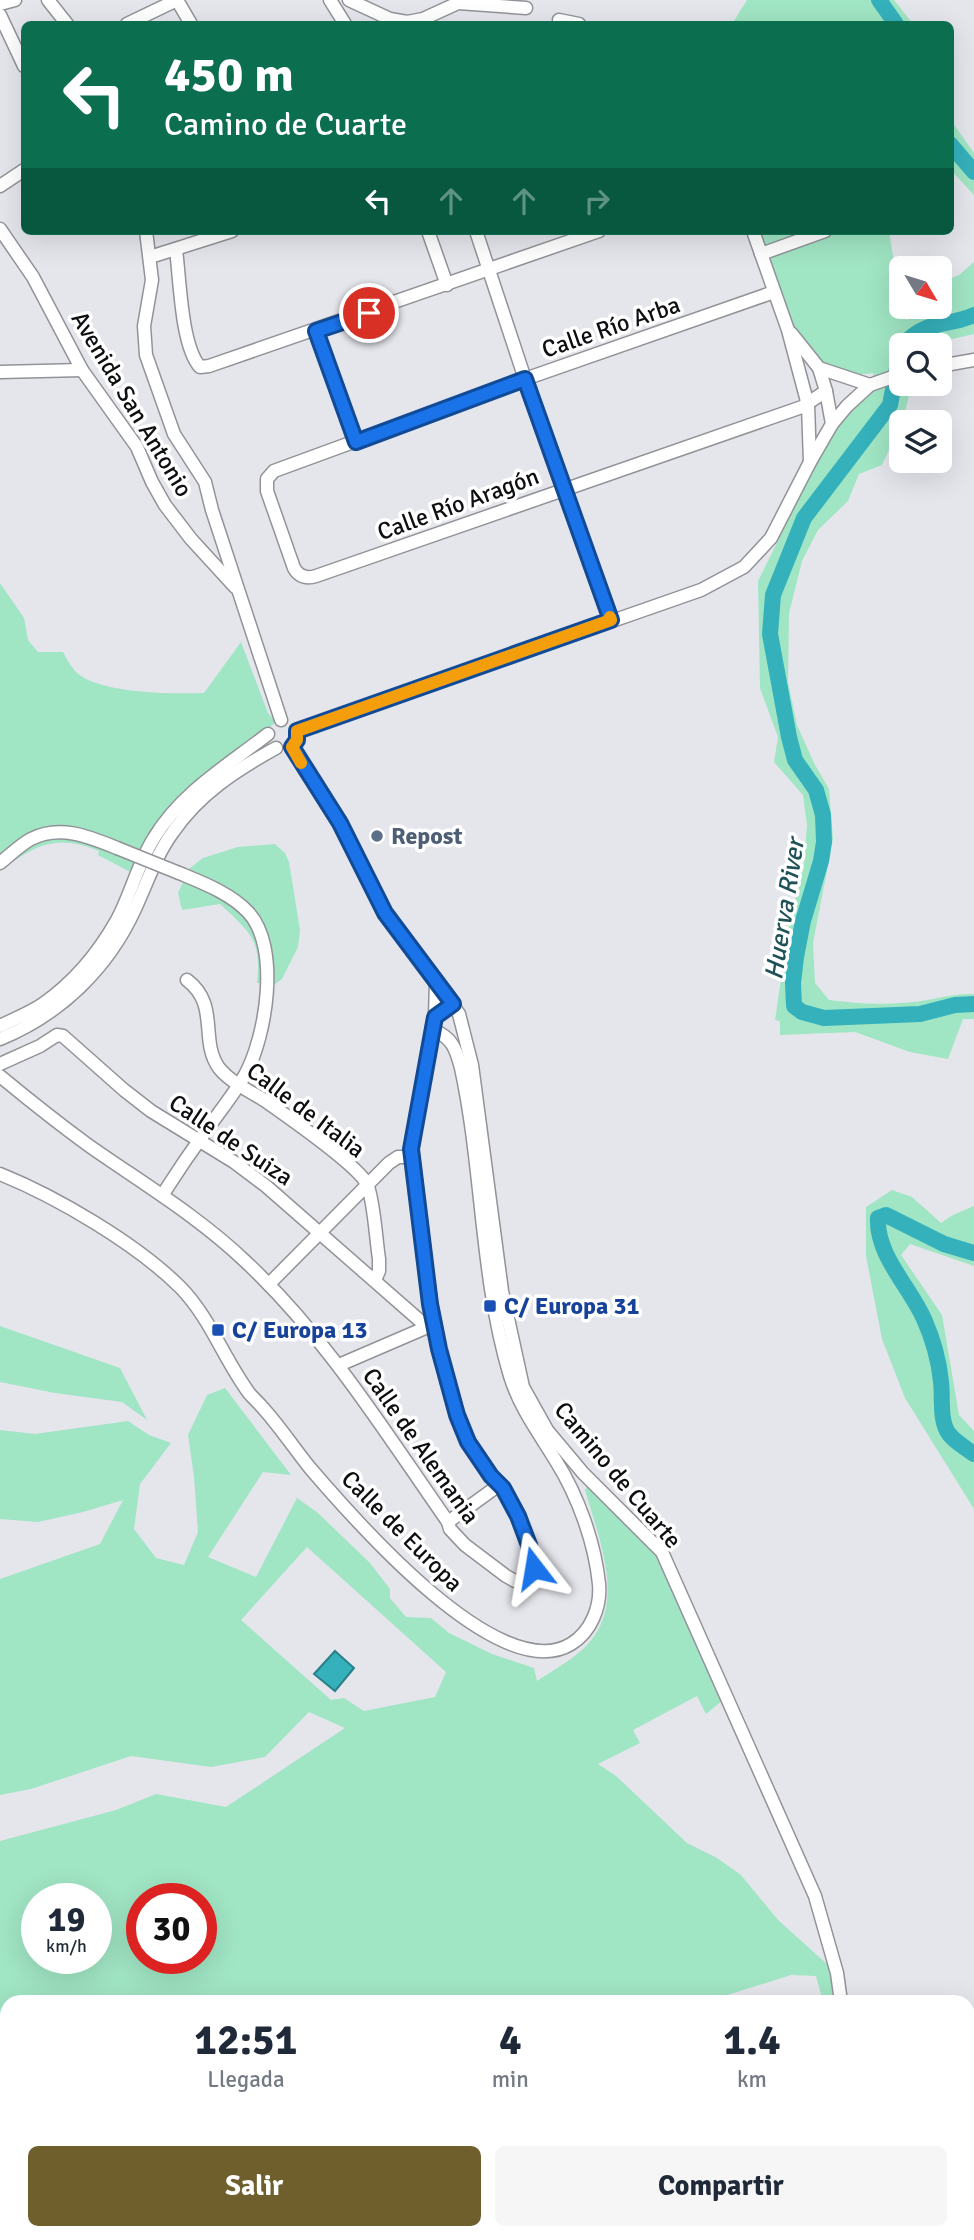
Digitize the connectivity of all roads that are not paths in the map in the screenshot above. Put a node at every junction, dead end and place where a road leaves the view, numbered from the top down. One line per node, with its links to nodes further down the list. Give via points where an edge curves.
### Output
1 (15, 0): 6 (street)
2 (177, 0): 11 (street); 12 (street)
3 (330, 0): 13 (street)
4 (349, 0): 14 (street)
5 (52, 1): 10 (street)
6 (0, 4)
7 (526, 8): 15 (street, via 458,3)
8 (0, 15): 17 (street)
9 (559, 20): 16 (street)
10 (65, 21)
11 (133, 21)
12 (189, 21)
13 (343, 21)
14 (401, 21)
15 (412, 21)
16 (564, 21)
17 (21, 60)
18 (21, 172): 19 (street)
19 (0, 186)
20 (0, 229): 39 (street, Avenida San Antonio, via 33,277)
21 (147, 235): 30 (street)
22 (220, 235): 28 (street)
23 (429, 235): 32 (street)
24 (477, 235): 31 (street)
25 (587, 235): 31 (street)
26 (754, 235): 29 (street)
27 (814, 235): 29 (street)
28 (176, 250): 30 (street); 35 (street, via 184,323 193,359 200,367)
29 (761, 254): 33 (street)
30 (150, 257): 51 (street, via 146,355 174,435 205,482)
31 (489, 269): 32 (street); 42 (street)
32 (447, 285): 35 (street)
33 (774, 292): 34 (street); 42 (street, Calle Río Arba)
34 (788, 330): 38 (street); 46 (street)
35 (316, 331): 48 (street)
36 (974, 360): 37 (street)
37 (952, 364)
38 (819, 368): 43 (street); 44 (street)
39 (82, 370): 40 (street); 52 (street, Avenida San Antonio, via 137,447 165,505)
40 (0, 372)
41 (889, 378): 43 (street)
42 (525, 379): 48 (street, Calle Río Arba); 50 (street)
43 (870, 385): 47 (street)
44 (827, 391): 46 (street, Calle Río Aragón); 47 (street)
45 (783, 414): 46 (street, Calle Río Aragón); 46 (street); 50 (street, Calle Río Aragón)
46 (808, 416): 47 (street); 49 (street)
47 (832, 424): 49 (street)
48 (356, 442): 53 (street, Calle Río Arba, via 278,469 267,479 294,568)
49 (810, 462): 55 (street, via 771,538 744,566 701,590)
50 (565, 488): 53 (street, Calle Río Aragón); 55 (street)
51 (225, 550): 52 (street); 54 (street)
52 (209, 558): 54 (street, Avenida San Antonio)
53 (305, 577)
54 (240, 592): 56 (street)
55 (611, 620): 57 (street)
56 (281, 720): 57 (street, via 293,724); 58 (street)
57 (297, 731): 59 (street)
58 (268, 734): 60 (street); 66 (street, via 218,770 173,813 153,838 117,920 69,982)
59 (292, 747): 60 (street); 63 (street, Camino de Cuarte, via 340,823 385,913)
60 (276, 748): 67 (street, via 226,778 184,818 163,849 114,947 79,989 38,1021)
61 (0, 863): 70 (street, bridge, via 48,833 86,836 215,888 248,912 264,942 268,969 259,1035)
62 (187, 981): 70 (street, Calle de Italia, via 205,1003 216,1064)
63 (436, 981): 64 (street, Camino de Cuarte); 65 (street, Calle de Alemania)
64 (450, 1000): 65 (street); 83 (street, Camino de Cuarte, via 459,1014 472,1065 502,1291 523,1387 547,1430 583,1473 662,1552 815,1896)
65 (435, 1018): 72 (street, Calle de Alemania); 73 (street, Calle de Europa, via 452,1041 461,1068 487,1257 510,1376 527,1417 572,1491 597,1572 599,1597 591,1623 579,1639 562,1649 535,1651 502,1640 464,1619 423,1586 332,1493 250,1394 204,1317 181,1289 106,1231)
66 (0, 1026)
67 (0, 1039)
68 (0, 1064): 71 (street, Calle de Suiza, via 63,1036 124,1090)
69 (0, 1076): 75 (street, Calle de Alemania, via 54,1121)
70 (239, 1084): 71 (street); 74 (street, Calle de Italia, via 305,1129)
71 (199, 1140): 75 (street); 76 (street, Calle de Suiza, via 267,1186)
72 (411, 1157): 74 (street, via 393,1159); 79 (street, Calle de Alemania)
73 (0, 1174)
74 (367, 1184): 76 (street); 77 (street, Calle de Italia, via 379,1259)
75 (163, 1194): 78 (street, Calle de Alemania, via 216,1234)
76 (320, 1232): 77 (street, Calle de Suiza); 78 (street)
77 (375, 1280): 79 (street, Calle de Suiza)
78 (269, 1284): 80 (street, Calle de Alemania)
79 (430, 1325): 80 (street); 81 (street, Calle de Alemania, via 468,1442)
80 (339, 1365): 82 (street, Calle de Alemania)
81 (499, 1485): 82 (street); 82 (street, Calle de Alemania, via 529,1545 534,1568 530,1575 515,1581 506,1576 465,1545)
82 (448, 1522)
83 (840, 1995)

